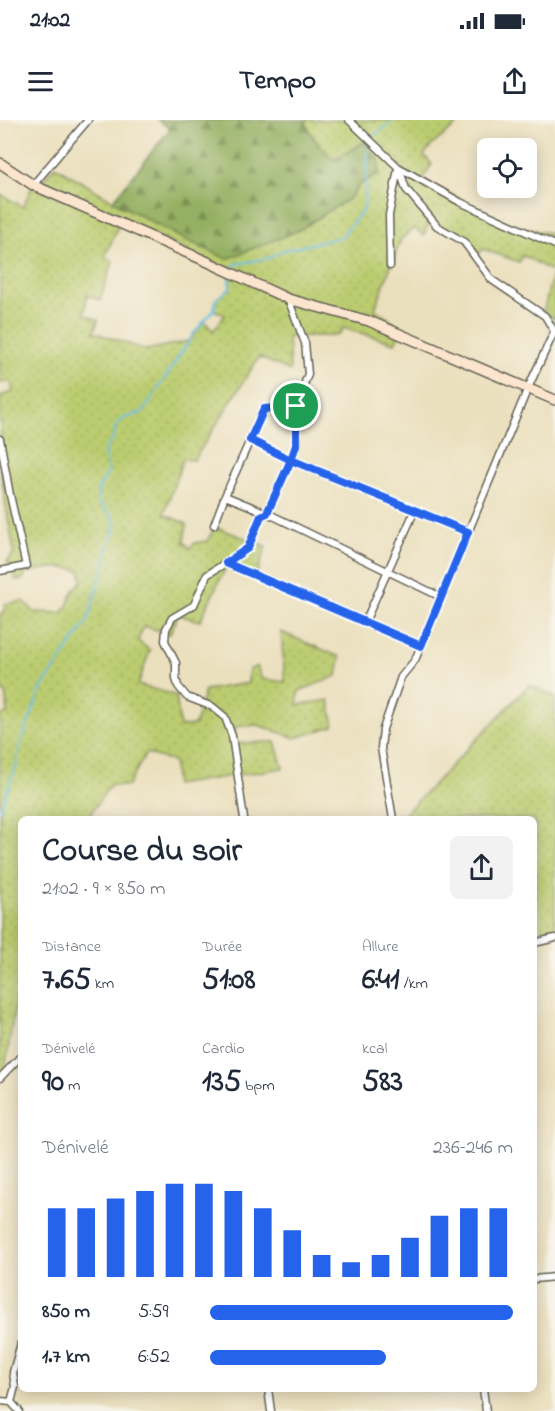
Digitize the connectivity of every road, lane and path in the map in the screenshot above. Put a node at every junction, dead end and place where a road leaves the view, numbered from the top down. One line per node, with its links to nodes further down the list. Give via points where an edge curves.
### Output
1 (88, 120): 5 (street)
2 (348, 120): 4 (street)
3 (0, 162): 5 (main road)
4 (398, 167): 6 (street, via 460,202); 7 (street, via 389,215); 9 (street, via 406,189 437,226 464,242 492,280 545,315)
5 (33, 184): 8 (main road)
6 (555, 245)
7 (390, 266)
8 (288, 299): 10 (main road, via 369,321); 12 (street, via 306,343 308,374)
9 (555, 330): 10 (street)
10 (528, 388): 11 (main road); 22 (street)
11 (555, 400)
12 (296, 406): 14 (street, via 264,409); 15 (street, via 296,445)
13 (0, 439): 16 (street)
14 (250, 440): 15 (street); 17 (street)
15 (291, 460): 19 (street); 20 (street)
16 (10, 495): 18 (street); 24 (street, via 26,566)
17 (225, 496): 20 (street); 21 (street)
18 (0, 497)
19 (415, 510): 22 (street); 25 (street)
20 (267, 513): 23 (street, via 261,516 248,548); 25 (street)
21 (214, 525)
22 (468, 532): 26 (street)
23 (226, 563): 27 (street); 29 (street, via 207,575 194,605 172,618 165,641 176,663 178,686 187,697 213,707 225,717 232,736)
24 (0, 571)
25 (388, 572): 26 (street); 27 (street)
26 (441, 597): 28 (street)
27 (365, 622): 28 (street)
28 (421, 646): 30 (street, via 401,677 383,729 381,748)
29 (243, 816)
30 (392, 816)
31 (555, 938): 32 (street)
32 (537, 942)
33 (18, 1059): 34 (street)
34 (0, 1078)
35 (555, 1276): 36 (street)
36 (537, 1279)
37 (18, 1354): 41 (street)
38 (268, 1392): 43 (street)
39 (483, 1392): 44 (street)
40 (0, 1401): 41 (street)
41 (11, 1402): 42 (street)
42 (19, 1411)
43 (271, 1411)
44 (486, 1411)

